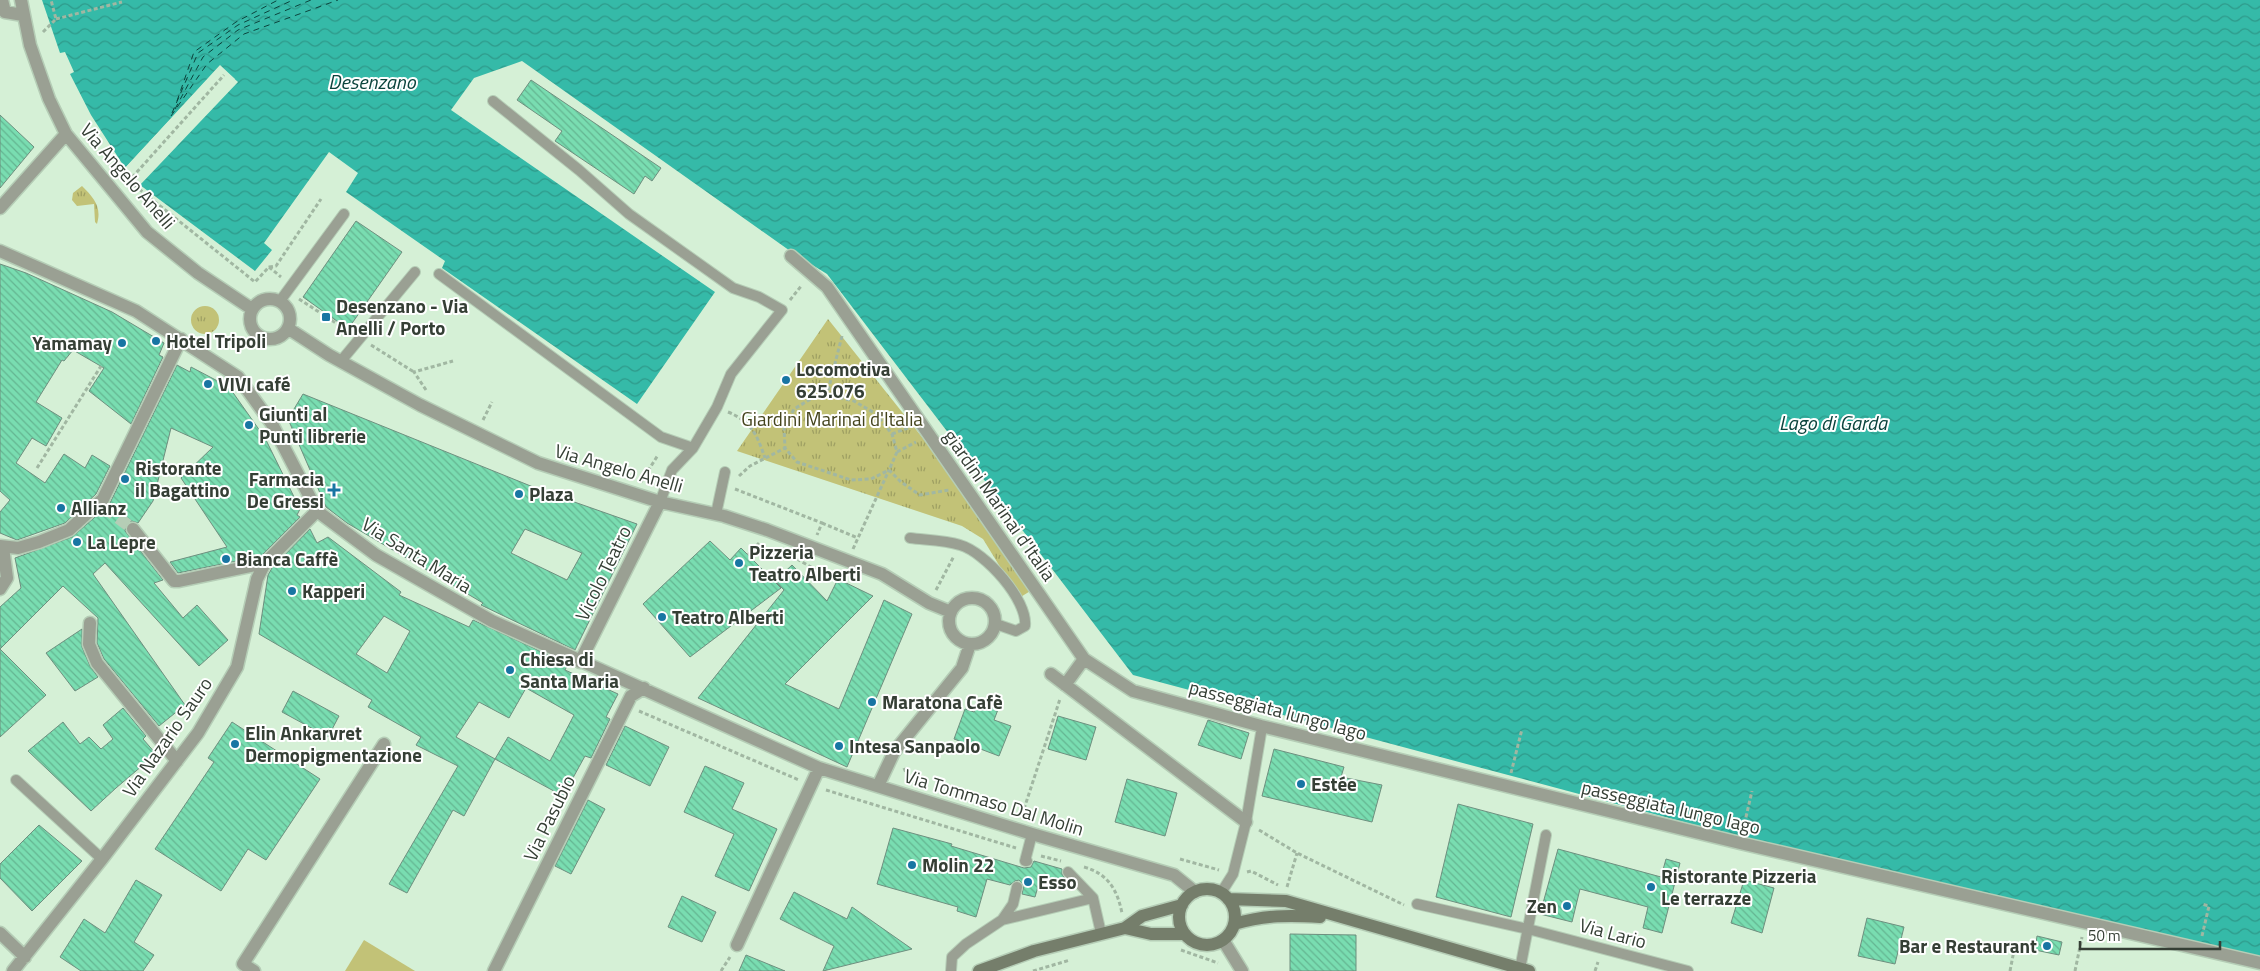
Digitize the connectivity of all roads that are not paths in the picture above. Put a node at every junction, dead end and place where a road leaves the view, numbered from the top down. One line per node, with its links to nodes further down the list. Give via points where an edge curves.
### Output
1 (2, 0): 3 (street, via 5,12)
2 (21, 0): 3 (street, Via Angelo Anelli)
3 (22, 15): 5 (street, Via Angelo Anelli, via 49,99)
4 (493, 101): 17 (lane, via 629,214 733,288 782,310 731,374 717,408)
5 (66, 134): 6 (street); 13 (street, Via Angelo Anelli, via 147,232 198,273)
6 (0, 208)
7 (344, 214): 12 (lane)
8 (0, 251): 15 (street, via 136,311)
9 (791, 256): 31 (street, giardini Marinai d'Italia, via 826,287)
10 (414, 272): 16 (lane)
11 (439, 274): 17 (lane, via 661,437)
12 (280, 301): 13 (street, via 262,301); 14 (street, via 290,314)
13 (252, 309): 14 (street, via 252,328 260,338 279,338)
14 (289, 329): 16 (street, Via Angelo Anelli)
15 (181, 339): 20 (street, Via Santa Maria, via 238,377 272,424); 24 (street, via 102,505 69,530 18,548)
16 (341, 361): 19 (street, Via Angelo Anelli, via 420,405 538,463)
17 (693, 448): 19 (lane, via 672,470)
18 (725, 472): 21 (lane)
19 (660, 502): 21 (street, Via Angelo Anelli); 32 (street, Vicolo Teatro)
20 (317, 511): 25 (street, Via Nazario Sauro); 32 (street, Via Santa Maria, via 376,555 492,621)
21 (720, 515): 27 (street, Via Angelo Anelli, via 882,574 929,603)
22 (136, 531): 25 (street, via 174,580)
23 (910, 538): 29 (lane, via 960,545 976,552 997,570 1026,618 1025,626 1016,631)
24 (1, 547): 26 (street, via 8,578)
25 (265, 563): 38 (street, Via Nazario Sauro, via 257,579 237,667 222,696)
26 (0, 589)
27 (951, 612): 29 (street, via 958,602 976,598 991,607); 30 (street, via 951,630 958,640)
28 (90, 623): 38 (street, via 89,644 97,663)
29 (996, 624): 30 (street, via 987,639)
30 (970, 644): 41 (street, via 962,668 894,752)
31 (1084, 660): 34 (street); 65 (street, passeggiata lungo lago, via 1133,691 1261,726 1507,788)
32 (580, 662): 35 (street, Via Santa Maria)
33 (1051, 674): 34 (street)
34 (1065, 685): 42 (street)
35 (644, 688): 39 (street, Via Tommaso Dal Molin); 69 (street, Via Pasubio, via 630,696)
36 (1261, 733): 42 (lane)
37 (384, 744): 68 (street, via 243,964)
38 (176, 761): 46 (street, Via Nazario Sauro)
39 (820, 768): 41 (street, Via Tommaso Dal Molin); 63 (street)
40 (16, 780): 46 (lane)
41 (878, 786): 43 (street, Via Tommaso Dal Molin)
42 (1246, 822): 50 (lane)
43 (1032, 834): 45 (lane); 49 (street, Via Tommaso Dal Molin, via 1174,875)
44 (1546, 835): 58 (lane)
45 (1027, 857)
46 (102, 859): 64 (street, Via Nazario Sauro)
47 (1068, 872): 51 (lane)
48 (1018, 887): 55 (lane, via 1013,904)
49 (1194, 892): 50 (main road, via 1212,890); 53 (main road)
50 (1225, 896): 54 (main road, via 1286,901); 56 (main road, via 1235,916)
51 (1093, 898): 55 (lane); 60 (lane)
52 (1417, 904): 58 (lane, Via Lario)
53 (1182, 905): 57 (main road, via 1142,916); 61 (main road, via 1179,920)
54 (1338, 917): 56 (main road, via 1287,914); 66 (main road)
55 (1002, 920): 70 (lane, via 952,957)
56 (1234, 924): 62 (main road)
57 (1125, 928): 60 (main road); 61 (main road, via 1151,934)
58 (1528, 929): 66 (lane); 73 (lane, Via Lario)
59 (0, 933): 64 (street)
60 (1101, 933): 71 (main road, via 1034,951)
61 (1184, 934): 62 (main road, via 1198,944)
62 (1223, 940): 72 (street)
63 (737, 945)
64 (25, 957): 67 (street, Via Nazario Sauro)
65 (2260, 962)
66 (1525, 970)
67 (13, 971)
68 (254, 971)
69 (494, 971)
70 (951, 971)
71 (978, 971)
72 (1242, 971)
73 (1688, 971)

